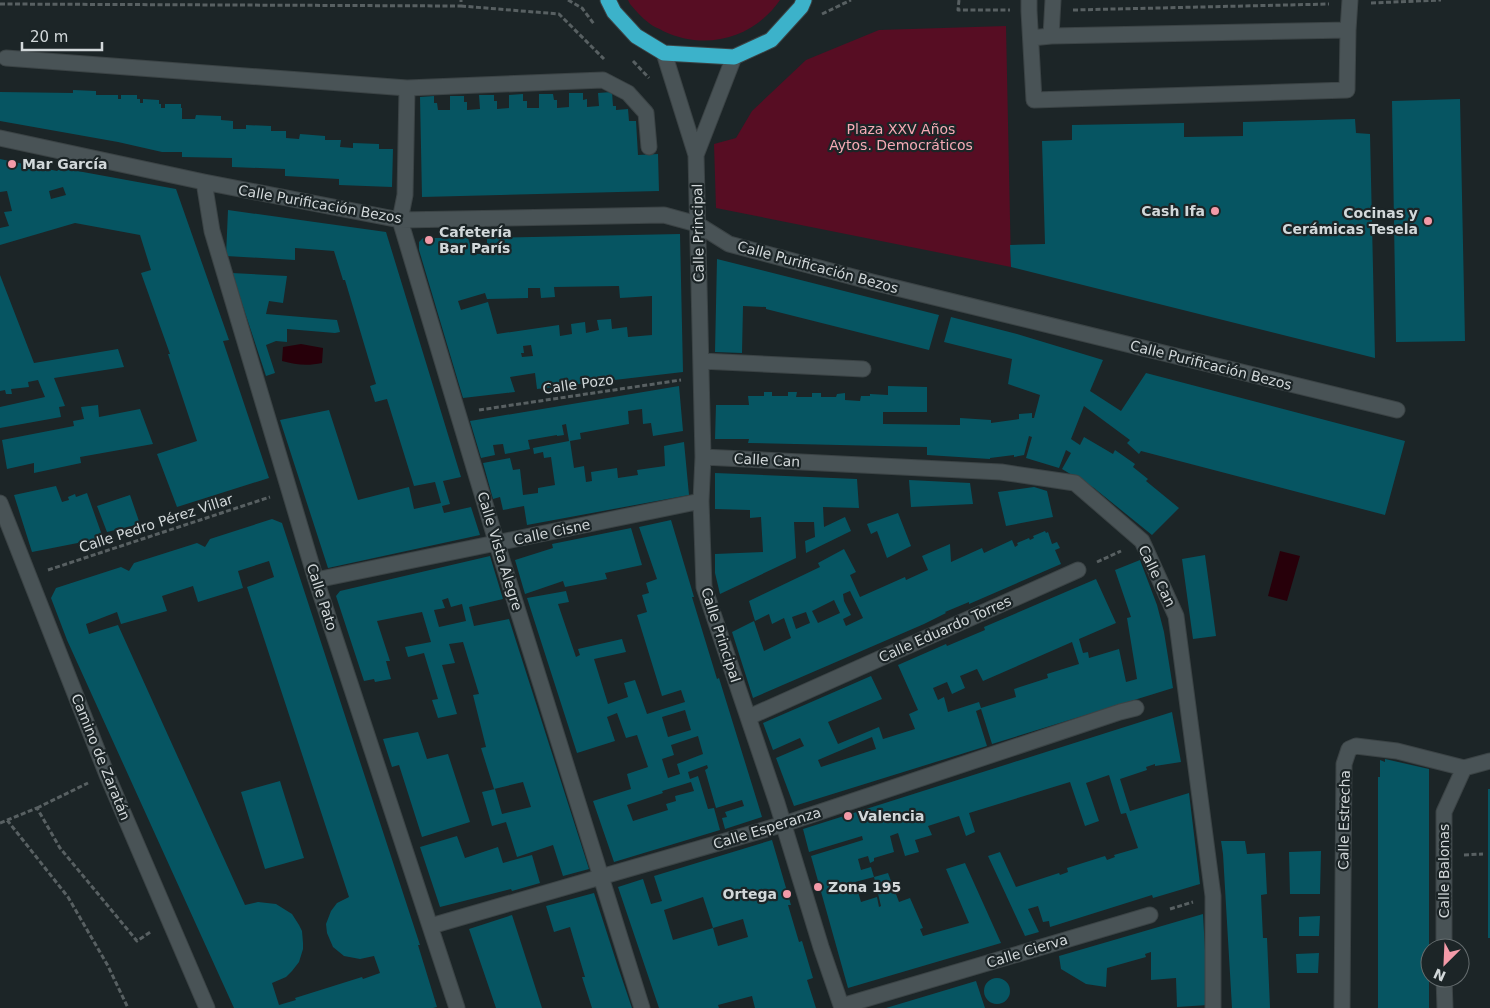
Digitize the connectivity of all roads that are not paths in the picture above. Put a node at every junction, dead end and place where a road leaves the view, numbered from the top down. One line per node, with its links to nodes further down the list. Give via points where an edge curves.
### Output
1 (608, 0): 9 (highway, via 614,12 636,36)
2 (804, 0): 11 (highway, via 771,40)
3 (1350, 2): 6 (street)
4 (1029, 5): 8 (street)
5 (1053, 5): 7 (street)
6 (1348, 30): 7 (street); 8 (street, via 1347,90 1034,100)
7 (1051, 36): 8 (street)
8 (1031, 38)
9 (664, 53): 11 (highway); 15 (street, Calle Principal)
10 (6, 58): 12 (street)
11 (734, 58): 15 (street, Calle Principal)
12 (407, 88): 14 (street, via 603,80 628,93 646,113); 17 (street, Calle Vista Alegre, via 405,195)
13 (0, 138): 16 (street, Calle Purificación Bezos)
14 (649, 147)
15 (696, 155): 18 (street, Calle Principal)
16 (204, 182): 17 (street, Calle Purificación Bezos); 27 (street, Calle Pato, via 212,231)
17 (400, 220): 18 (street, Calle Purificación Bezos, via 664,215); 25 (street, Calle Vista Alegre)
18 (698, 224): 19 (street, Calle Principal); 21 (street, Calle Purificación Bezos, via 729,244 748,250)
19 (701, 361): 20 (street); 22 (street, Calle Principal)
20 (863, 369)
21 (1397, 410)
22 (703, 457): 23 (street, Calle Principal); 42 (street, Calle Can, via 1001,472 1075,483 1142,541 1176,616 1213,896)
23 (701, 501): 25 (street, Calle Cisne); 29 (street, Calle Principal, via 704,587)
24 (0, 503): 39 (street, Camino de Zaratán, via 107,775)
25 (497, 544): 27 (street, Calle Cisne); 33 (street, Calle Vista Alegre)
26 (1078, 570): 29 (street, Calle Eduardo Torres)
27 (316, 580): 35 (street, Calle Pato)
28 (1136, 708): 32 (street, Calle Esperanza)
29 (749, 717): 32 (street, Calle Principal)
30 (1490, 761): 31 (street)
31 (1464, 768): 36 (street, Calle Balonas, via 1444,812); 43 (street, Calle Estrecha, via 1397,751 1356,746 1350,749 1344,764)
32 (784, 824): 33 (street, Calle Esperanza); 38 (street, Calle Principal)
33 (602, 876): 35 (street, Calle Esperanza); 41 (street, Calle Vista Alegre)
34 (1150, 915): 38 (street, Calle Cierva)
35 (430, 926): 40 (street, Calle Pato)
36 (1444, 938)
37 (1444, 988): 44 (street)
38 (842, 1007)
39 (207, 1008)
40 (457, 1008)
41 (642, 1008)
42 (1213, 1008)
43 (1342, 1008)
44 (1444, 1008)

